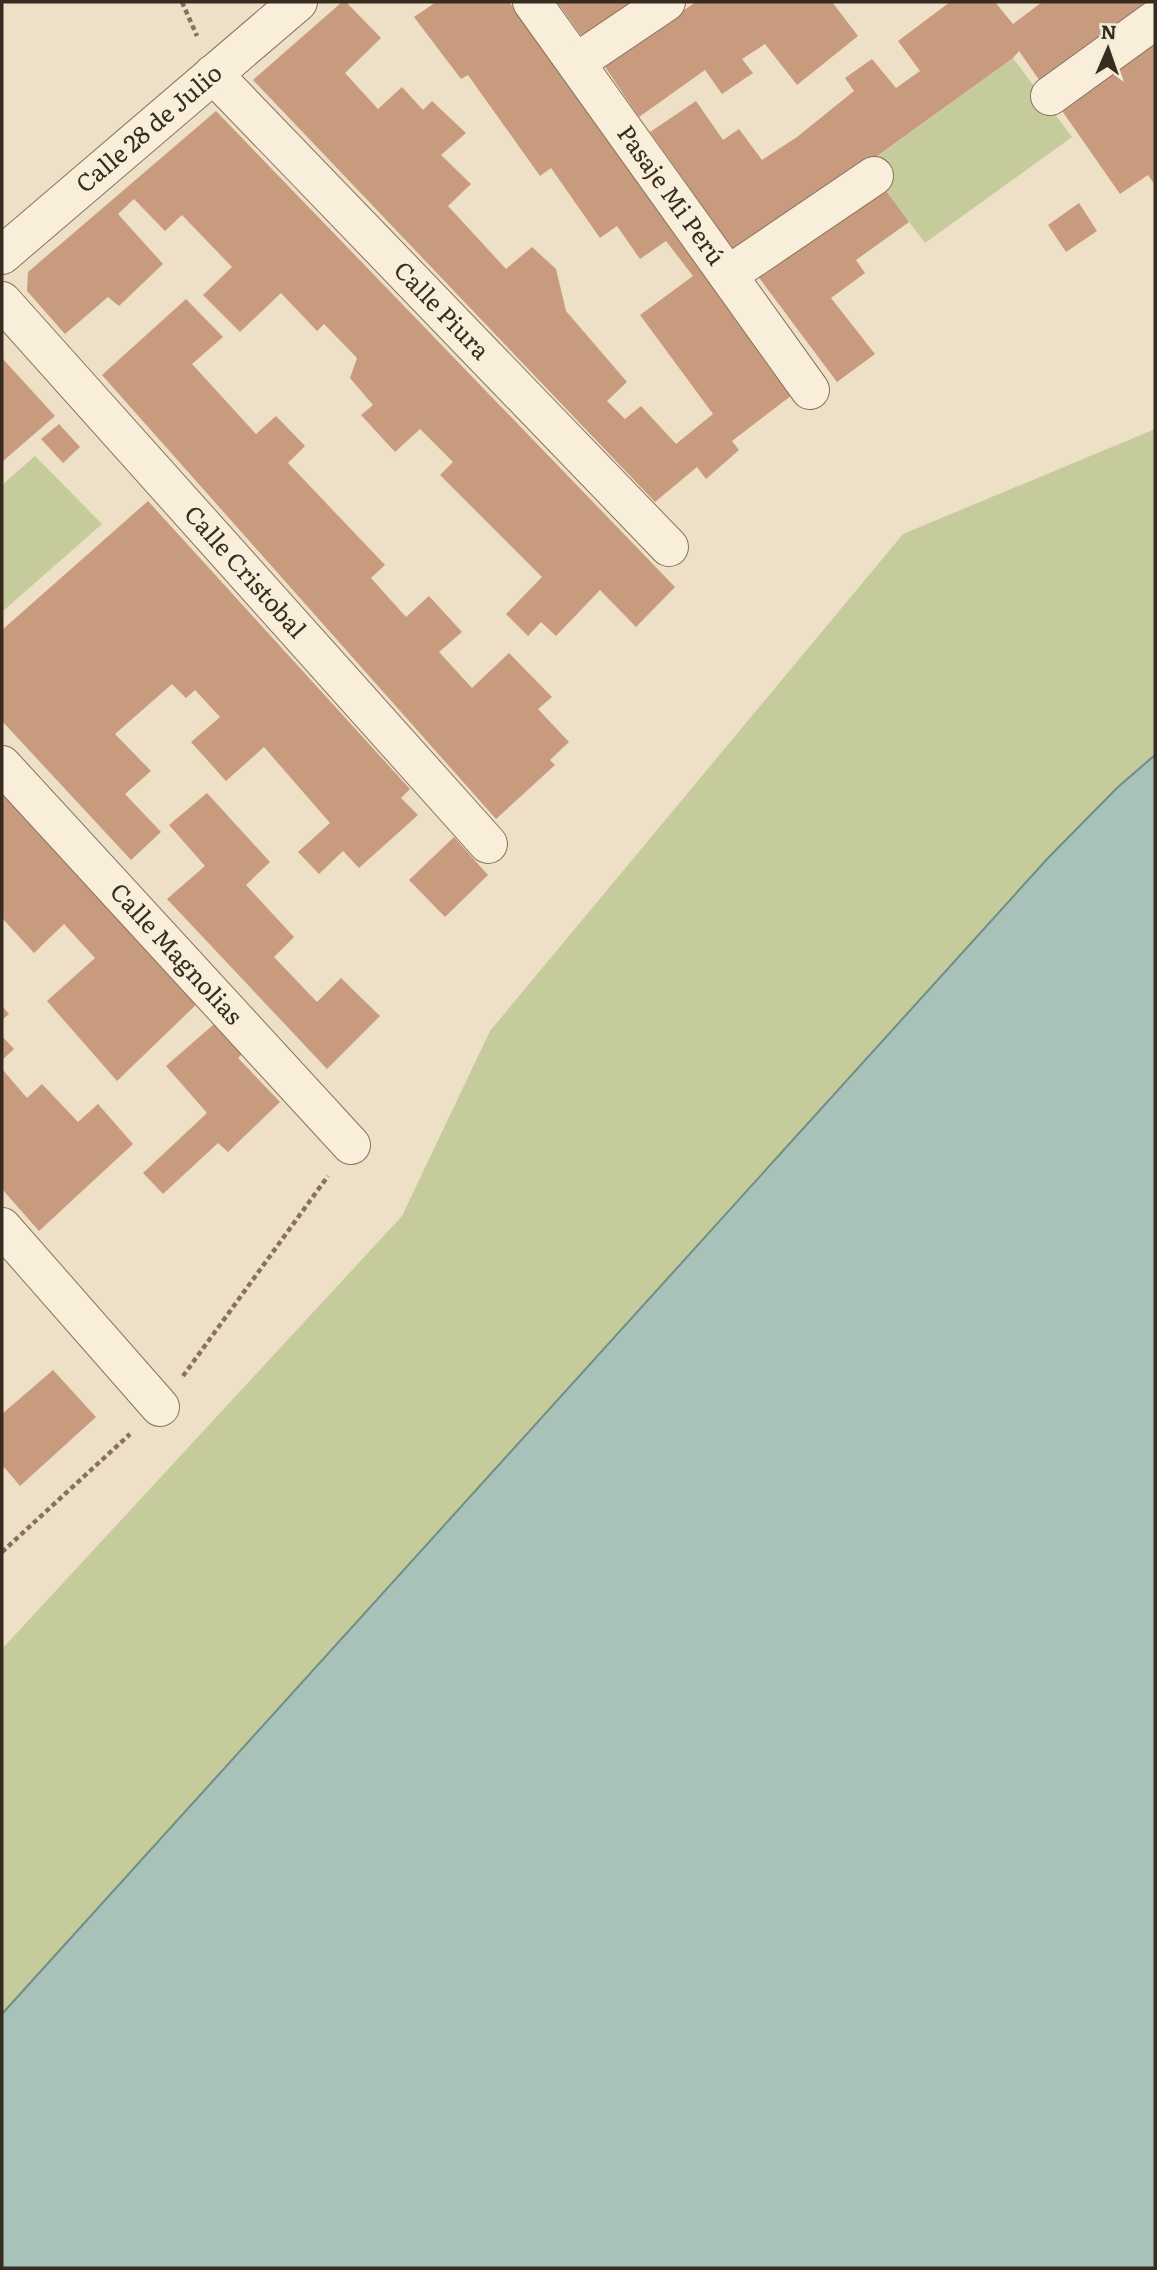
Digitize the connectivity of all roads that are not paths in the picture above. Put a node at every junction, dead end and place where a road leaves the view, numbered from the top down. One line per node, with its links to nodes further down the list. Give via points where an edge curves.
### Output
1 (298, 2): 6 (street, Calle 28 de Julio)
2 (532, 2): 5 (street, Pasaje Mi Perú)
3 (666, 2): 5 (street)
4 (1155, 20): 7 (street)
5 (576, 62): 10 (street, Pasaje Mi Perú)
6 (213, 74): 9 (street, Calle 28 de Julio); 13 (street, Calle Piura)
7 (1050, 96)
8 (874, 176): 10 (street)
9 (2, 255)
10 (728, 275): 12 (street, Pasaje Mi Perú)
11 (2, 301): 15 (street, Calle Cristobal)
12 (810, 390)
13 (669, 547)
14 (2, 765): 16 (street, Calle Magnolias)
15 (488, 844)
16 (352, 1144)
17 (2, 1227): 18 (street)
18 (160, 1407)

